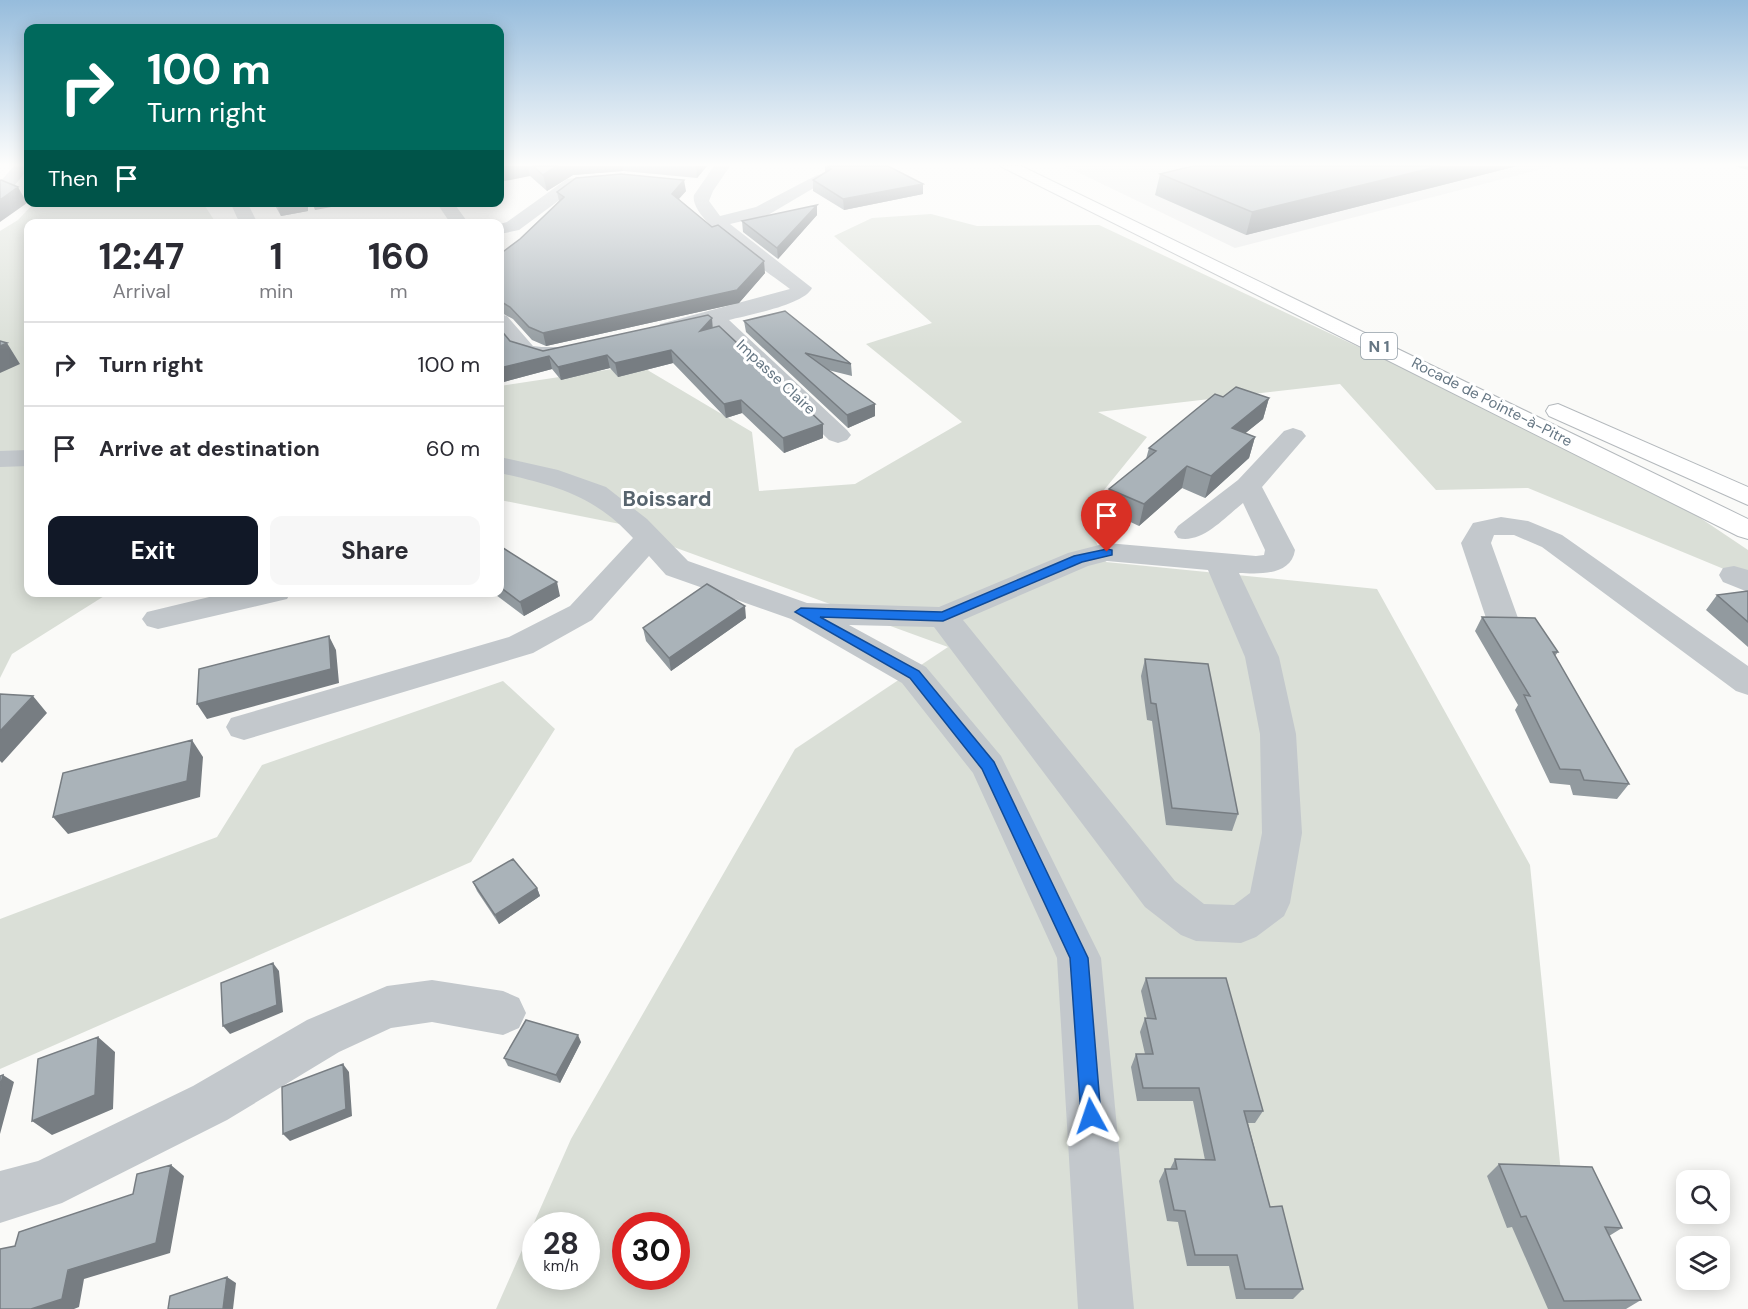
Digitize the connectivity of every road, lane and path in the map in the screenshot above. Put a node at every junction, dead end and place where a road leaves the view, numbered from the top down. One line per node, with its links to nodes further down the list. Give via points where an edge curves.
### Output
1 (724, 227): 4 (street, via 802,288 798,294)
2 (1131, 227): 15 (highway, Rocade de Pointe-à-Pitre / N 1)
3 (1168, 227): 14 (highway, Rocade de Pointe-à-Pitre / N 1)
4 (714, 318): 6 (street); 8 (street, Impasse Claire)
5 (504, 325): 7 (street, via 526,352 546,355)
6 (648, 333)
7 (582, 348)
8 (838, 435)
9 (1293, 436): 13 (street)
10 (24, 458): 11 (street)
11 (0, 459)
12 (504, 466): 17 (street, via 549,476 596,493)
13 (1248, 486): 16 (street); 18 (street, via 1280,556 1273,562 1256,565)
14 (1748, 497)
15 (1748, 530)
16 (1188, 532)
17 (649, 538): 20 (street, via 677,568); 25 (street, via 581,613 521,645)
18 (1219, 562): 21 (street, via 1107,552 1090,555); 21 (street, via 1262,657 1278,734 1282,833 1269,903 1241,924 1196,922 1160,894)
19 (254, 597): 23 (street)
20 (801, 612): 21 (street); 28 (street, via 915,675 988,766 1079,958)
21 (943, 617)
22 (1502, 618): 24 (street, via 1476,543 1483,529 1494,525 1516,526 1552,541)
23 (158, 619)
24 (1748, 683)
25 (244, 727)
26 (503, 1013): 27 (street, via 432,1001 387,1007 323,1036 210,1103 44,1185)
27 (0, 1197)
28 (1106, 1309)

